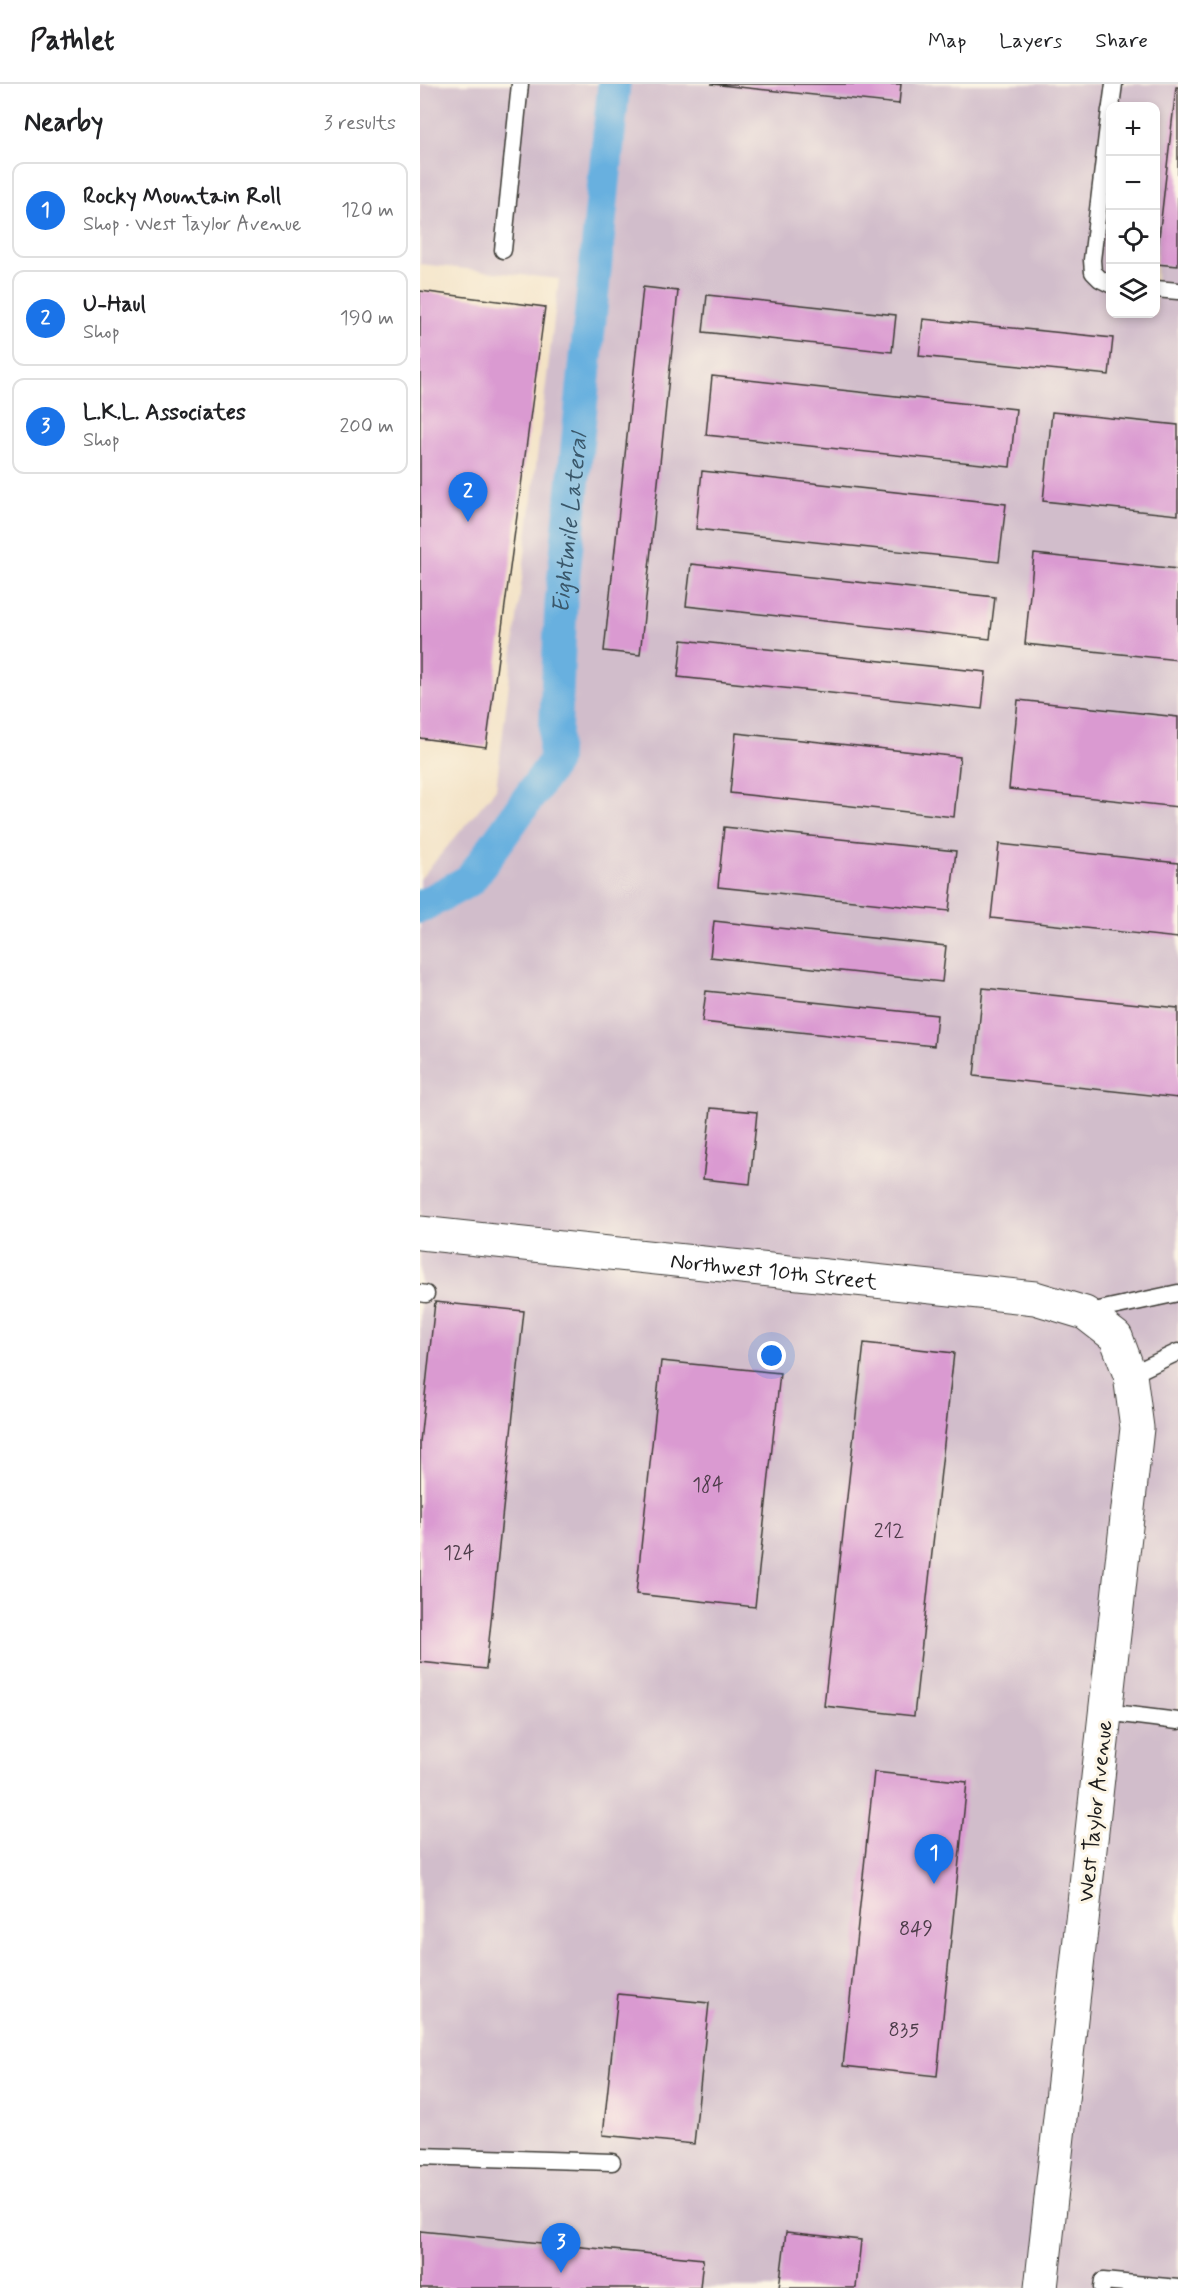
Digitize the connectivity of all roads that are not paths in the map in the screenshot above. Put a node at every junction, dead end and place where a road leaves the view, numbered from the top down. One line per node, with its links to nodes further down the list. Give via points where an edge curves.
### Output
1 (520, 84): 5 (lane)
2 (1114, 84): 3 (lane)
3 (1112, 102)
4 (1106, 148): 6 (lane, via 1092,260 1093,272)
5 (503, 250)
6 (1106, 282)
7 (1160, 289): 8 (lane)
8 (1178, 291)
9 (420, 1233): 11 (street, Northwest 10th Street, via 1035,1298)
10 (1178, 1293): 11 (lane)
11 (1085, 1312): 12 (street, Northwest 10th Street)
12 (1116, 1337): 14 (street, West Taylor Avenue)
13 (1178, 1352): 14 (lane)
14 (1130, 1375): 15 (street, West Taylor Avenue, via 1137,1428)
15 (1106, 1712): 16 (lane); 19 (street, West Taylor Avenue)
16 (1178, 1721)
17 (420, 2156): 18 (lane)
18 (612, 2162)
19 (1041, 2288)
20 (1102, 2288): 21 (lane, via 1103,2280)
21 (1178, 2288)

